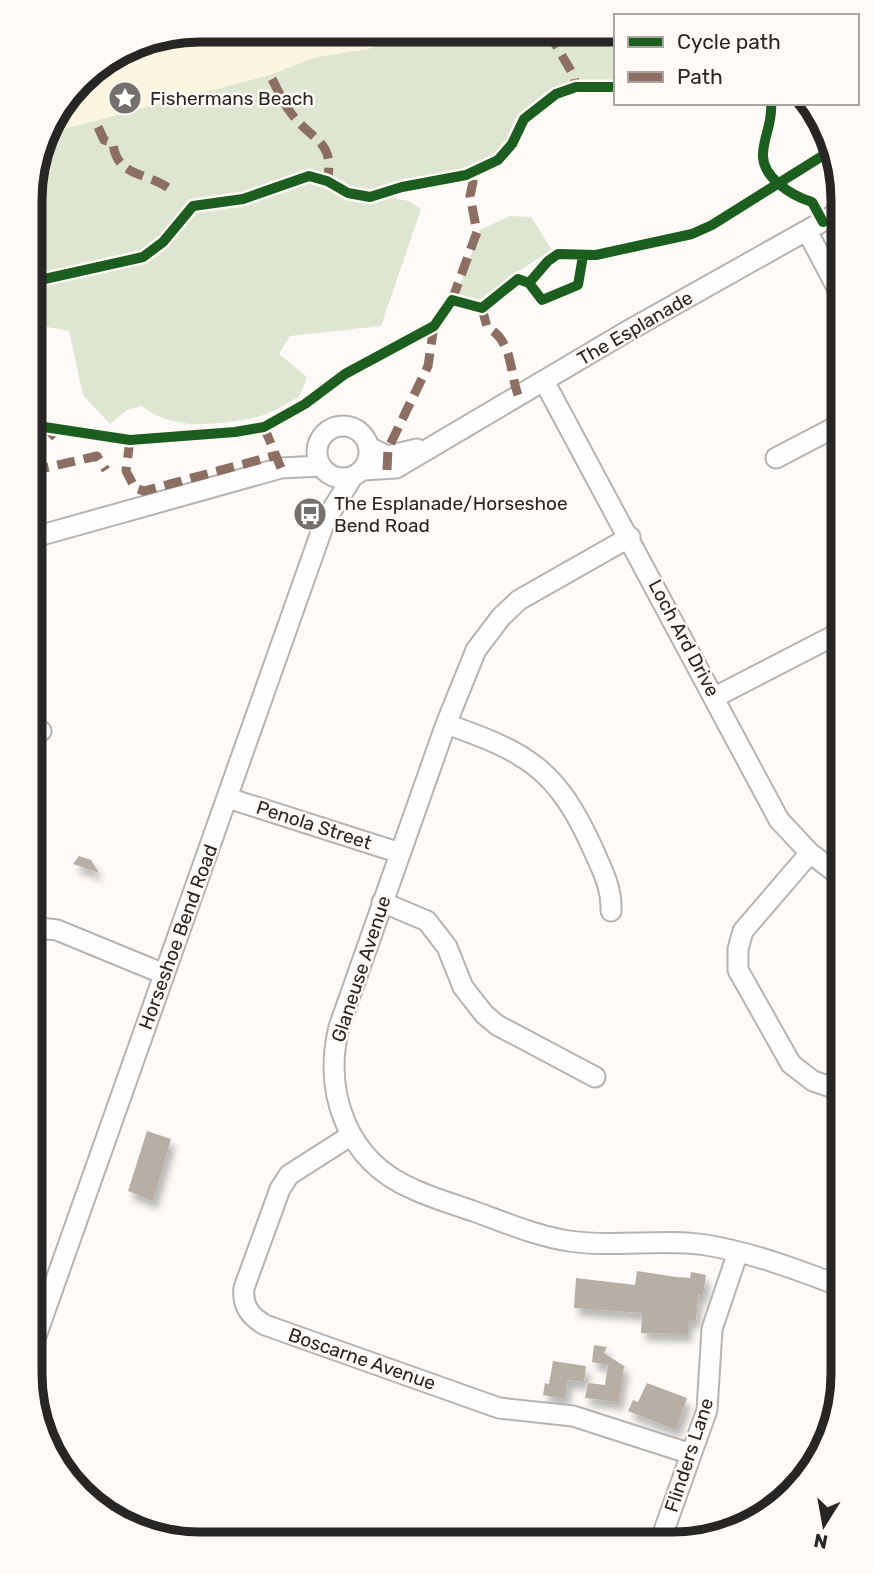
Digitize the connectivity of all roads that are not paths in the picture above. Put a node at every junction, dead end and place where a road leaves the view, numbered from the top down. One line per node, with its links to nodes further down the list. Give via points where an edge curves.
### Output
1 (831, 217): 2 (street, The Esplanade)
2 (807, 231): 3 (street); 4 (street, The Esplanade)
3 (831, 276)
4 (544, 381): 8 (street, The Esplanade); 15 (street, Loch Ard Drive)
5 (831, 429): 9 (street)
6 (319, 441): 7 (street, via 327,431 344,427 361,433); 10 (street); 11 (street, via 317,452)
7 (369, 447): 8 (street, The Esplanade, via 387,456); 12 (street)
8 (428, 448): 12 (street, The Esplanade, via 396,468)
9 (776, 458)
10 (281, 468): 11 (street); 14 (street)
11 (325, 471): 12 (street); 13 (street, Horseshoe Bend Road)
12 (358, 473): 13 (street, Horseshoe Bend Road)
13 (325, 521): 19 (street, Horseshoe Bend Road)
14 (42, 535)
15 (630, 537): 17 (street, Loch Ard Drive); 18 (street, Glaneuse Avenue, via 538,587 501,617 476,650)
16 (831, 637): 17 (street)
17 (715, 696): 21 (street, Loch Ard Drive, via 779,820)
18 (446, 724): 20 (street, Glaneuse Avenue); 24 (street, via 515,750 541,768 580,821 612,891)
19 (228, 798): 20 (street, Penola Street); 26 (street, Horseshoe Bend Road)
20 (400, 853): 23 (street, Glaneuse Avenue)
21 (810, 853): 22 (street, Loch Ard Drive); 28 (street, via 743,932 738,970 791,1064 813,1081)
22 (831, 869)
23 (382, 902): 27 (street, via 428,921 439,934 463,987 497,1025); 29 (street, Glaneuse Avenue, via 334,1049 335,1093)
24 (611, 911)
25 (42, 929): 26 (street, via 57,930)
26 (164, 975): 32 (street, Horseshoe Bend Road)
27 (595, 1077)
28 (831, 1087)
29 (350, 1136): 30 (street, Glaneuse Avenue, via 369,1158 411,1189 533,1232 568,1241 703,1245); 33 (street, Boscarne Avenue, via 299,1166 280,1189 244,1288 243,1298 253,1318 499,1408 573,1416)
30 (738, 1252): 31 (street, Glaneuse Avenue); 33 (street, Flinders Lane, via 712,1329 709,1403)
31 (831, 1282)
32 (42, 1319)
33 (691, 1454): 34 (street, Flinders Lane)
34 (663, 1532)

